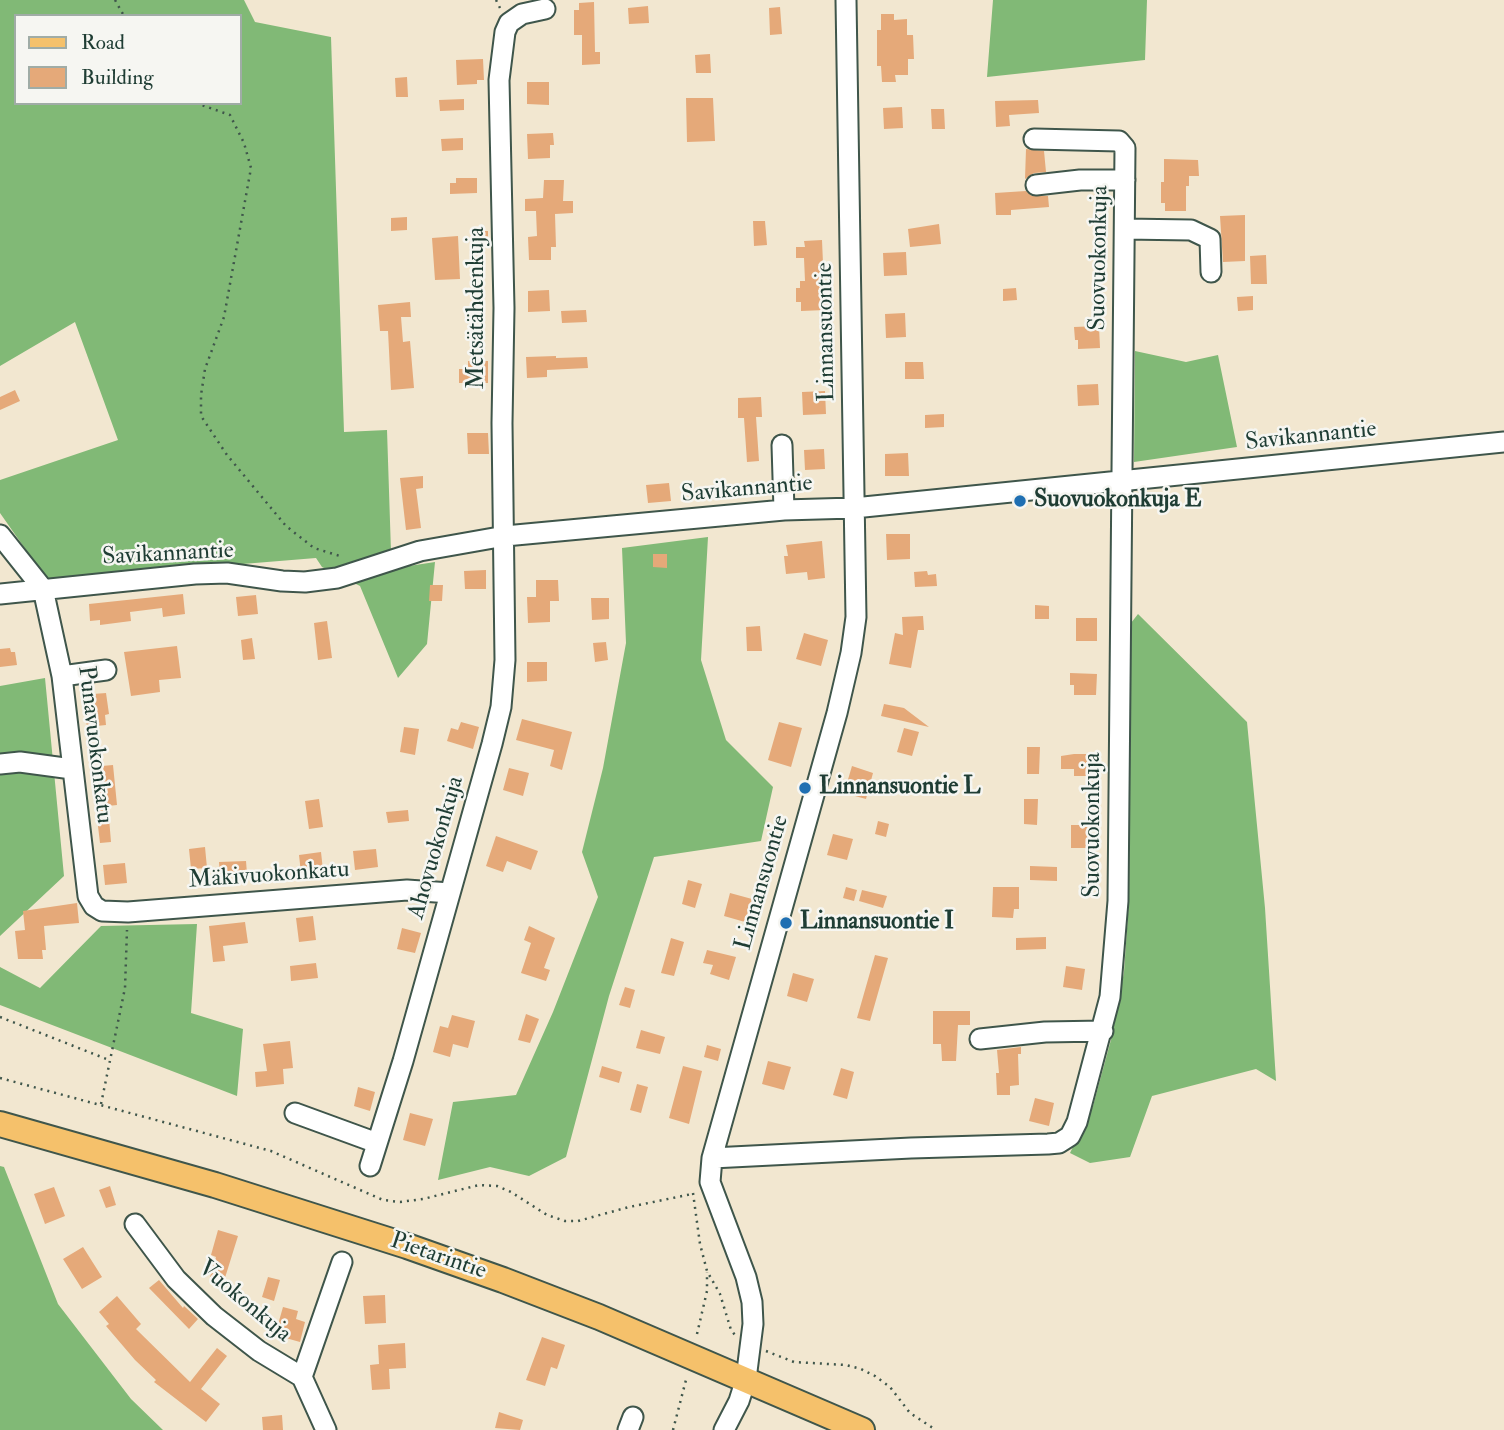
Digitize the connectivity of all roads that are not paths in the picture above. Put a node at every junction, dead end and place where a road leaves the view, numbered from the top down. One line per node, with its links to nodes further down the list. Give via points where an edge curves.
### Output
1 (846, 0): 11 (street, Linnansuontie)
2 (545, 9): 14 (street, Metsätähdenkuja, via 522,14 509,23 499,80)
3 (1034, 139): 4 (street, Suovuokonkuja, via 1118,141 1125,148)
4 (1125, 180): 5 (street); 6 (street, Suovuokonkuja)
5 (1036, 185)
6 (1125, 229): 7 (street, via 1191,230 1210,239); 10 (street, Suovuokonkuja)
7 (1211, 272)
8 (1504, 442): 10 (street, Savikannantie)
9 (782, 445): 12 (street)
10 (1121, 481): 11 (street, Savikannantie); 23 (street, Suovuokonkuja, via 1118,901 1114,969)
11 (854, 508): 12 (street, Savikannantie); 28 (street, Linnansuontie, via 856,596 851,653)
12 (784, 510): 14 (street, Savikannantie)
13 (0, 535): 15 (street)
14 (505, 537): 15 (street, Savikannantie, via 420,551 360,572 305,582 227,573); 21 (street, Ahovuokonkuja, via 505,660 500,707)
15 (43, 589): 16 (street, Savikannantie); 18 (street, Punavuokonkatu)
16 (0, 594)
17 (106, 670): 18 (street)
18 (62, 676): 20 (street, Punavuokonkatu)
19 (0, 764): 20 (street)
20 (72, 769): 22 (street, Punavuokonkatu, via 88,896)
21 (450, 893): 22 (street, Mäkivuokonkatu, via 407,890 128,912 102,911); 27 (street, Ahovuokonkuja)
22 (94, 906)
23 (1103, 1031): 24 (street); 28 (street, Suovuokonkuja, via 1077,1122 1070,1136 1059,1143)
24 (980, 1039)
25 (295, 1113): 27 (street)
26 (0, 1124): 33 (main road, Pietarintie, via 407,1246 599,1317)
27 (377, 1143): 29 (street, Ahovuokonkuja)
28 (712, 1158): 33 (street, Linnansuontie, via 710,1182 752,1302)
29 (370, 1166)
30 (135, 1224): 32 (street, Vuokonkuja, via 176,1279 214,1316)
31 (342, 1262): 32 (street)
32 (302, 1377): 34 (street)
33 (746, 1379): 35 (street, Linnansuontie); 36 (main road, Pietarintie)
34 (326, 1430)
35 (724, 1430)
36 (862, 1430)

